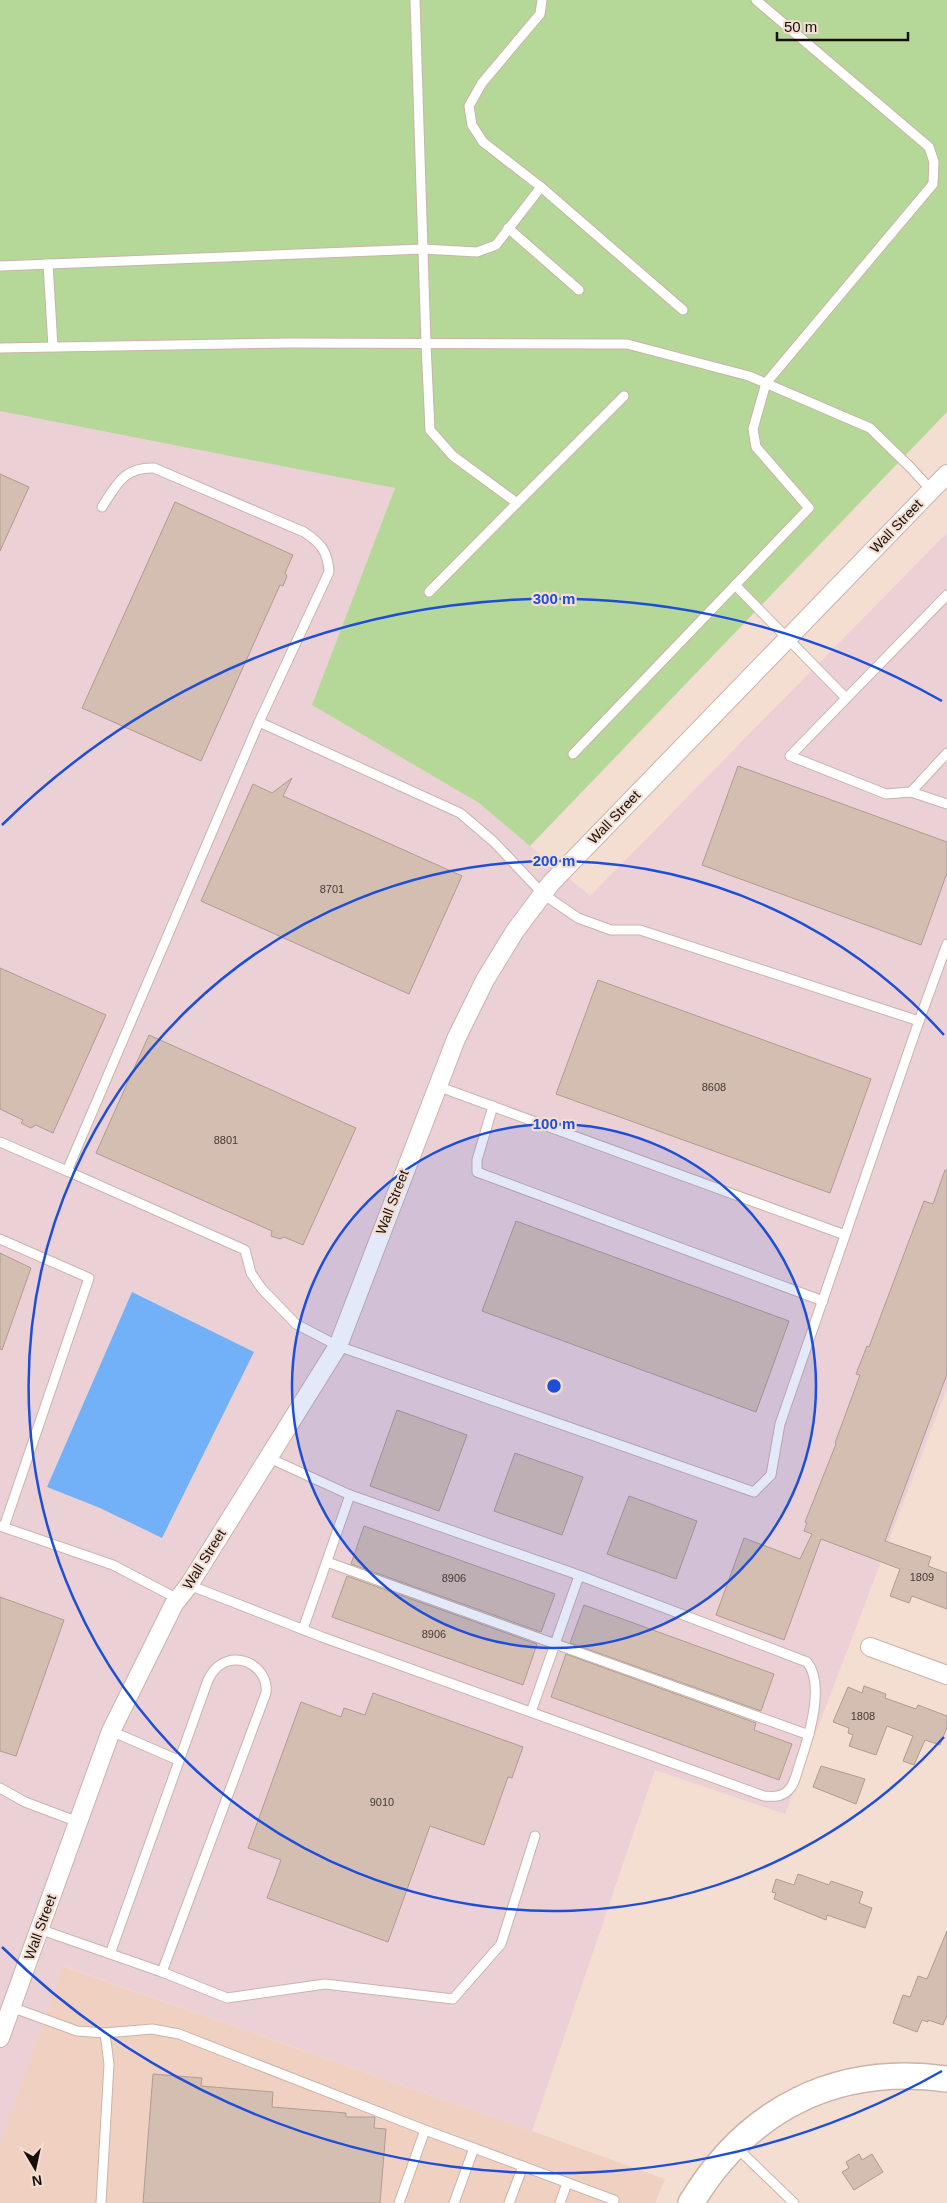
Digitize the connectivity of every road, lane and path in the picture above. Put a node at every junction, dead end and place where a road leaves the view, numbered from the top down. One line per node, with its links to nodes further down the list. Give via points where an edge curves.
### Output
1 (416, 0): 6 (lane)
2 (542, 0): 4 (lane, via 540,14 482,83 469,106 472,125 483,142)
3 (756, 0): 14 (lane, via 928,147 934,162 933,184)
4 (541, 187): 5 (lane); 10 (lane)
5 (508, 228): 6 (lane, via 496,245 477,252); 9 (lane)
6 (423, 249): 7 (lane); 11 (lane)
7 (48, 264): 8 (lane); 12 (lane)
8 (0, 266)
9 (579, 290)
10 (683, 310)
11 (426, 344): 12 (lane); 14 (lane, via 627,344 749,376); 18 (lane, via 430,430 453,456)
12 (53, 347): 13 (lane)
13 (0, 348)
14 (766, 384): 17 (lane, via 870,428); 20 (lane, via 753,429 756,447 809,508)
15 (624, 396): 18 (lane)
16 (947, 474): 17 (street, Wall Street)
17 (931, 490): 23 (street, Wall Street)
18 (517, 503): 21 (lane)
19 (102, 507): 25 (lane, via 126,474 154,468 304,532 324,548 329,572)
20 (735, 585): 23 (lane); 26 (lane)
21 (429, 592)
22 (947, 595): 24 (lane)
23 (788, 638): 24 (lane); 30 (street, Wall Street)
24 (846, 698): 28 (lane, via 790,756 886,794)
25 (260, 722): 30 (lane, via 460,814 494,842); 36 (lane)
26 (573, 754)
27 (947, 754): 28 (lane)
28 (911, 792): 29 (lane)
29 (947, 804)
30 (543, 894): 32 (lane, via 578,918 612,930 640,930); 33 (street, Wall Street, via 485,980)
31 (947, 944): 32 (lane)
32 (919, 1021): 37 (lane)
33 (437, 1086): 34 (lane); 40 (street, Wall Street)
34 (493, 1106): 37 (lane); 39 (lane, via 477,1160 477,1172)
35 (0, 1142): 36 (lane)
36 (67, 1171): 40 (lane, via 245,1250 251,1273 262,1289 296,1324)
37 (845, 1235): 39 (lane)
38 (0, 1239): 43 (lane, via 89,1278)
39 (823, 1301): 40 (lane, via 780,1424 771,1475 754,1492)
40 (338, 1346): 41 (street, Wall Street)
41 (267, 1457): 42 (lane); 46 (street, Wall Street)
42 (350, 1495): 44 (lane); 45 (lane)
43 (2, 1527): 46 (lane)
44 (326, 1562): 47 (lane); 48 (lane)
45 (579, 1576): 48 (lane); 53 (lane, via 808,1662 813,1669 814,1682 814,1712)
46 (183, 1592): 47 (lane); 52 (street, Wall Street)
47 (303, 1628): 51 (lane, via 322,1638)
48 (554, 1644): 51 (lane); 53 (lane)
49 (870, 1647): 50 (street)
50 (947, 1675)
51 (531, 1712): 53 (lane, via 774,1797 783,1795 792,1787)
52 (110, 1731): 54 (lane); 56 (street, Wall Street)
53 (809, 1735)
54 (178, 1760): 59 (lane); 60 (lane, via 214,1670 221,1664 240,1661 262,1673 266,1679 266,1693)
55 (1, 1790): 56 (lane)
56 (78, 1822): 58 (street, Wall Street)
57 (535, 1836): 60 (lane, via 501,1944 453,1999 325,1984 227,1998)
58 (39, 1929): 59 (lane); 61 (street, Wall Street)
59 (110, 1954): 60 (lane)
60 (162, 1972)
61 (11, 2007): 62 (lane, via 77,2031); 63 (street, Wall Street)
62 (105, 2032): 65 (lane, via 152,2029 179,2034); 70 (lane, via 109,2064)
63 (0, 2038)
64 (947, 2079): 66 (street, via 877,2077 827,2088 770,2116)
65 (425, 2130): 67 (lane); 71 (lane)
66 (734, 2145): 76 (street); 77 (lane)
67 (474, 2148): 68 (lane); 72 (lane)
68 (523, 2166): 69 (lane); 73 (lane)
69 (568, 2183): 74 (lane); 75 (lane, via 614,2200)
70 (101, 2203)
71 (399, 2203)
72 (454, 2203)
73 (509, 2203)
74 (560, 2203)
75 (613, 2203)
76 (692, 2203)
77 (794, 2203)

